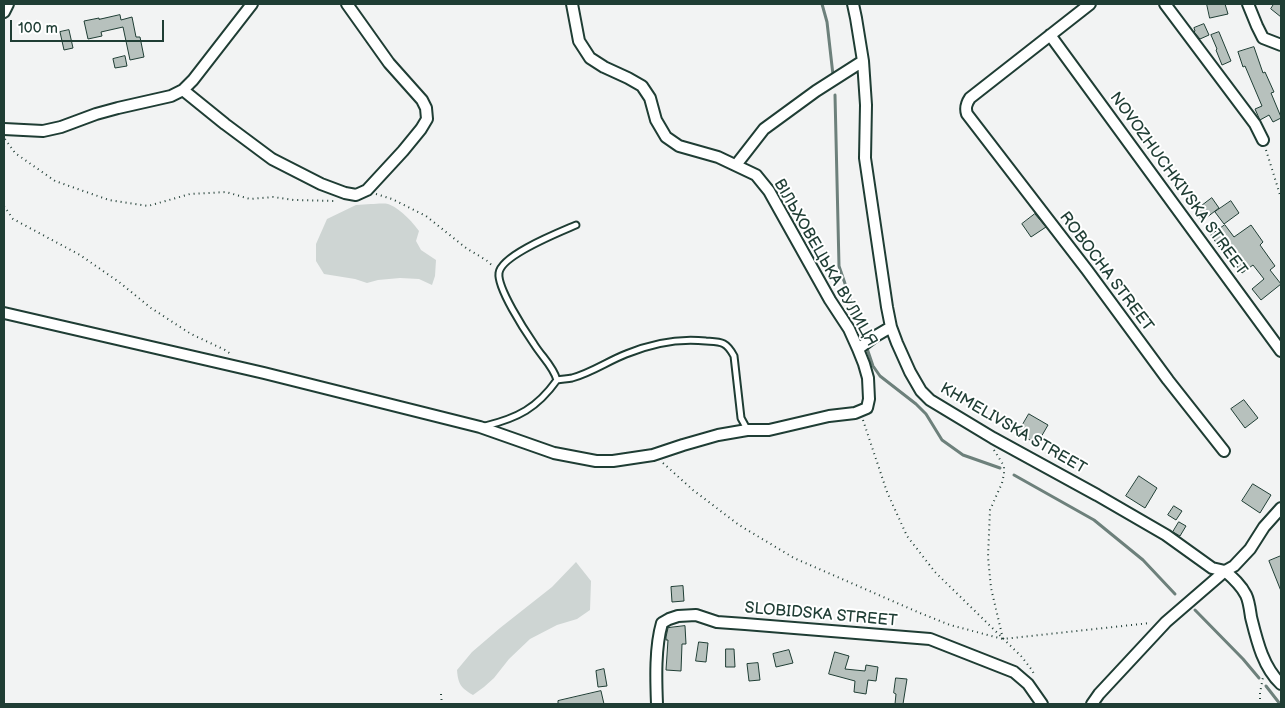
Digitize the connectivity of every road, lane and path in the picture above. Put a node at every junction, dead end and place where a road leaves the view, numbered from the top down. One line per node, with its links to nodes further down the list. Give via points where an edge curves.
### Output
1 (8, 4): 9 (street)
2 (252, 4): 13 (street)
3 (348, 4): 18 (street, via 389,63 426,108 427,119 422,129)
4 (572, 4): 17 (street, ВІЛЬХОВЕЦЬКА ВУЛИЦЯ, via 579,42 590,58 642,86 666,137 679,146)
5 (853, 4): 12 (street, KHMELIVSKA STREET)
6 (1090, 4): 10 (street)
7 (1166, 4): 16 (street)
8 (1248, 4): 11 (street, via 1263,38)
9 (4, 12)
10 (1050, 36): 27 (street, NOVOZHUCHKIVSKA STREET); 34 (street, ROBOCHA STREET, via 970,98 967,114)
11 (1281, 45)
12 (863, 61): 17 (street, via 764,129); 25 (street, KHMELIVSKA STREET, via 865,158)
13 (183, 90): 14 (street, via 43,131); 19 (street, via 272,159 321,184)
14 (4, 129)
15 (4, 138): 19 (path, via 15,153 55,181 109,200 148,206 190,194 226,192 250,199 273,197 318,201 341,200)
16 (1263, 140): 20 (path)
17 (736, 165): 26 (street, ВІЛЬХОВЕЦЬКА ВУЛИЦЯ, via 756,175 770,191)
18 (367, 190): 19 (street); 23 (path, via 426,216)
19 (356, 195)
20 (1281, 198)
21 (4, 206): 28 (path, via 12,219 80,254 151,308)
22 (576, 226): 23 (lane, via 512,257)
23 (499, 271): 29 (lane, via 499,281 513,311 554,370)
24 (4, 313): 31 (street)
25 (891, 327): 26 (street); 33 (street, KHMELIVSKA STREET, via 921,391 930,400)
26 (860, 347): 30 (street, ВІЛЬХОВЕЦЬКА ВУЛИЦЯ, via 868,378 869,399 867,408)
27 (1281, 351)
28 (238, 359)
29 (557, 380): 31 (lane, via 532,407 506,421); 32 (lane, via 573,378 627,353 660,343 721,342 729,346 734,356 741,418)
30 (860, 411): 32 (street, via 768,430); 39 (path, via 887,492 907,536 935,572)
31 (480, 427): 35 (street, via 554,453 596,461)
32 (748, 430): 35 (street, via 718,435)
33 (992, 438): 37 (street, KHMELIVSKA STREET, via 1166,535 1212,568); 39 (path, via 995,452 1004,466 1004,474 990,510 988,557 991,588)
34 (1224, 451)
35 (653, 455): 39 (path, via 739,525 794,558 920,613)
36 (1281, 508): 37 (street, via 1250,549)
37 (1225, 571): 38 (street); 40 (street, via 1246,596)
38 (1166, 622): 39 (path); 47 (street)
39 (1003, 639): 41 (path, via 1021,656)
40 (1265, 663): 42 (street); 48 (path)
41 (1034, 676)
42 (1281, 684)
43 (441, 694): 44 (path)
44 (442, 704)
45 (657, 704): 46 (street, SLOBIDSKA STREET, via 662,623 678,616 696,615 717,622 930,639 1014,672 1028,684)
46 (1042, 704)
47 (1092, 704)
48 (1260, 704)

